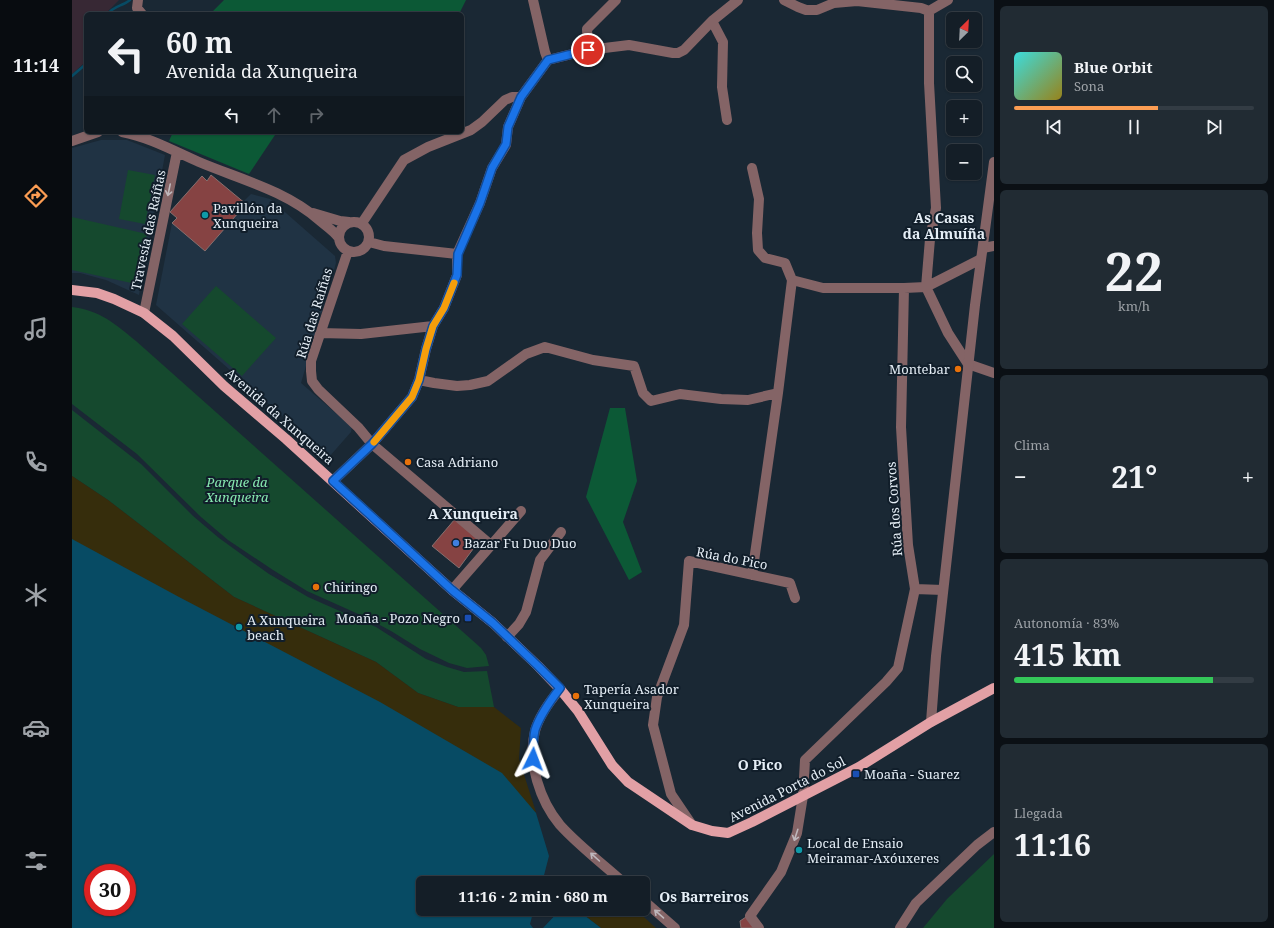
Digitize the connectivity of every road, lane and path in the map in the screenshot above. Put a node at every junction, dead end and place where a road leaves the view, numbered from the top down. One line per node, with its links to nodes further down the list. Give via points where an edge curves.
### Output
1 (138, 0): 8 (street, via 137,8)
2 (533, 0): 11 (street)
3 (616, 0): 10 (street, via 587,29)
4 (738, 0): 9 (street)
5 (784, 0): 7 (street, via 806,10 817,10 834,3 857,0)
6 (948, 0): 7 (street)
7 (930, 11): 33 (street, via 928,83 936,208 930,239)
8 (140, 12)
9 (712, 21): 10 (street, via 678,53 629,45); 13 (street, via 722,42 722,87)
10 (588, 50): 11 (street)
11 (548, 60): 12 (street)
12 (521, 97): 14 (street, via 505,100 482,122); 30 (street, via 508,127 506,144 492,168)
13 (727, 120)
14 (464, 133)
15 (92, 134): 18 (street)
16 (140, 134): 19 (street)
17 (461, 134): 24 (street, via 404,160)
18 (72, 140)
19 (177, 152): 22 (street, via 271,190); 36 (street, Travesía das Raíñas, one-way to 36)
20 (994, 162): 28 (street)
21 (752, 168): 32 (street, via 759,199 756,233 758,250 765,258 785,263)
22 (311, 212): 23 (street); 25 (street)
23 (349, 222): 24 (street); 25 (street, via 341,228)
24 (362, 223): 26 (street, via 370,233)
25 (339, 238): 29 (street, via 340,243)
26 (369, 242): 29 (street, via 358,252); 30 (street)
27 (994, 246): 28 (street)
28 (982, 248): 31 (street)
29 (348, 251): 38 (street, Rúa das Raíñas)
30 (458, 254): 37 (street, via 457,275 444,308)
31 (981, 259): 33 (street); 39 (street)
32 (792, 280): 34 (street, via 823,288); 42 (street)
33 (926, 287): 34 (street); 39 (street, via 948,333)
34 (904, 288): 49 (street, Rúa dos Corvos, via 901,427 908,545)
35 (72, 290): 36 (main road, Avenida da Xunqueira, via 97,293)
36 (144, 313): 44 (main road, Avenida da Xunqueira, via 173,336 223,385)
37 (433, 326): 38 (street, via 361,334); 41 (street)
38 (320, 333): 43 (street, Rúa das Raíñas, via 311,361 312,381)
39 (968, 364): 40 (street); 51 (street)
40 (994, 373)
41 (419, 380): 42 (street, via 457,386 488,382 526,354 545,347 593,360 634,366 643,393 651,401 680,394 748,400); 43 (street, via 412,397)
42 (778, 393): 48 (street)
43 (372, 444): 44 (street); 47 (street, Rúa das Raíñas)
44 (333, 481): 50 (main road, Avenida da Xunqueira)
45 (521, 511): 47 (street)
46 (562, 532): 53 (street, via 540,560 526,612)
47 (491, 545): 50 (street)
48 (752, 575): 52 (street, Rúa do Pico, via 790,583); 58 (street, Rúa do Pico, via 689,561 684,625 657,697 653,725 671,794)
49 (915, 589): 51 (street); 57 (street, Rúa dos Corvos, via 898,668 805,760)
50 (452, 590): 53 (main road, Avenida da Xunqueira)
51 (943, 590): 56 (street)
52 (795, 598)
53 (507, 637): 54 (main road, Avenida da Xunqueira)
54 (560, 688): 58 (main road, Avenida Porta do Sol, via 578,711 612,766 628,782); 60 (street, one-way to 54, via 560,824 546,803 535,773 533,759 536,730 541,717)
55 (994, 688): 56 (main road, Avenida Porta do Sol)
56 (931, 722): 57 (main road, Avenida Porta do Sol, via 877,757)
57 (803, 796): 58 (main road, Avenida Porta do Sol, via 728,833); 64 (street, Rúa dos Corvos, one-way to 64, via 797,833 781,872 750,916)
58 (692, 825)
59 (994, 832): 62 (street, via 927,892)
60 (616, 876)
61 (650, 906): 63 (street, one-way to 61)
62 (908, 914): 65 (street); 66 (street)
63 (675, 928)
64 (759, 928)
65 (890, 928)
66 (900, 928)

